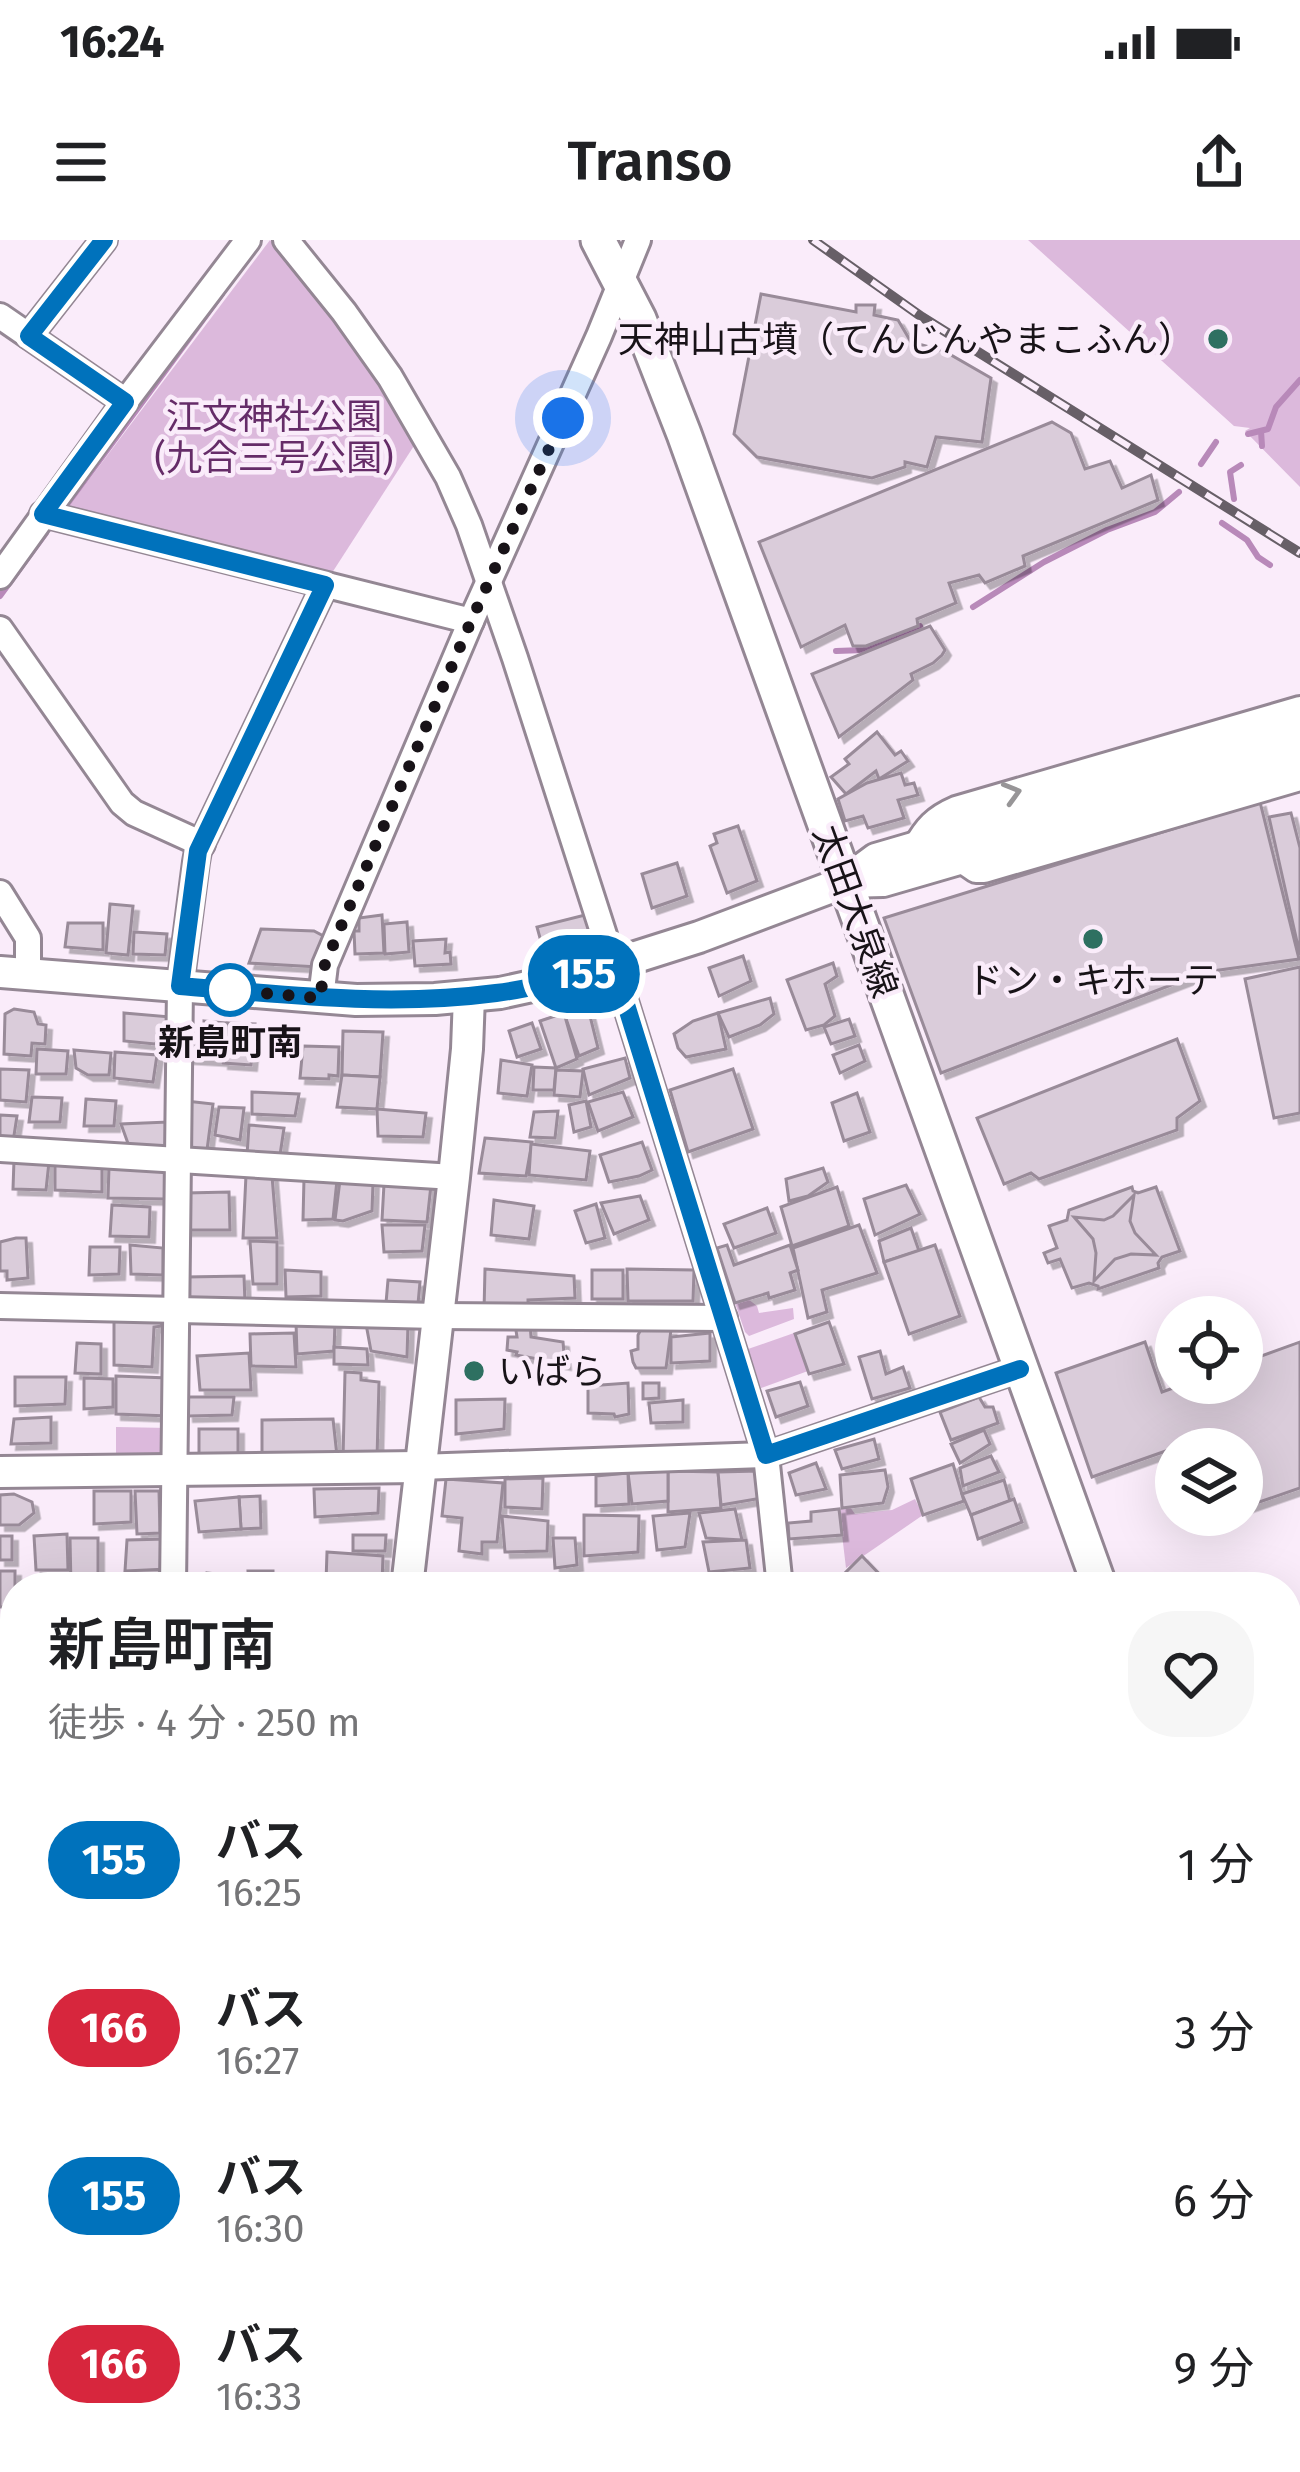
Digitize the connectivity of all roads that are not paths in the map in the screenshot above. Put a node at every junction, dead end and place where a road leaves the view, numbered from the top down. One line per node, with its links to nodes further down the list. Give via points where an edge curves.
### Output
1 (104, 240): 9 (street)
2 (248, 240): 10 (street)
3 (286, 240): 13 (street, via 420,426)
4 (577, 240): 7 (main road, 太田大泉線)
5 (598, 240): 7 (main road, 太田大泉線)
6 (638, 240): 7 (street)
7 (616, 294): 13 (street); 19 (main road, 太田大泉線)
8 (0, 316): 9 (street)
9 (29, 336): 10 (street)
10 (125, 402): 11 (street)
11 (43, 514): 12 (street); 14 (street)
12 (0, 576)
13 (489, 584): 15 (street); 21 (street)
14 (325, 585): 15 (street); 18 (street)
15 (471, 621): 25 (street, via 325,964)
16 (0, 629): 18 (street, via 122,803)
17 (1295, 742): 19 (street, via 960,859); 19 (street, one-way to 17, via 876,859)
18 (202, 844): 23 (street)
19 (836, 885): 21 (street); 33 (main road, 太田大泉線)
20 (0, 893): 22 (street, via 28,938)
21 (614, 966): 24 (street); 32 (street)
22 (14, 973): 23 (street)
23 (180, 986): 25 (street); 27 (street)
24 (469, 996): 25 (street); 28 (street)
25 (320, 998)
26 (0, 1149): 27 (street)
27 (178, 1160): 28 (street); 30 (street)
28 (454, 1177): 31 (street)
29 (0, 1306): 30 (street)
30 (176, 1310): 31 (street); 36 (street)
31 (437, 1316): 32 (street); 35 (street)
32 (724, 1318): 34 (street)
33 (1010, 1372): 34 (street); 41 (main road, 太田大泉線); 42 (main road, 太田大泉線)
34 (766, 1455): 35 (street); 40 (street)
35 (419, 1467): 36 (street); 39 (street)
36 (174, 1470): 37 (street); 38 (street)
37 (0, 1472)
38 (173, 1572)
39 (408, 1572)
40 (778, 1572)
41 (1073, 1572)
42 (1094, 1572)

